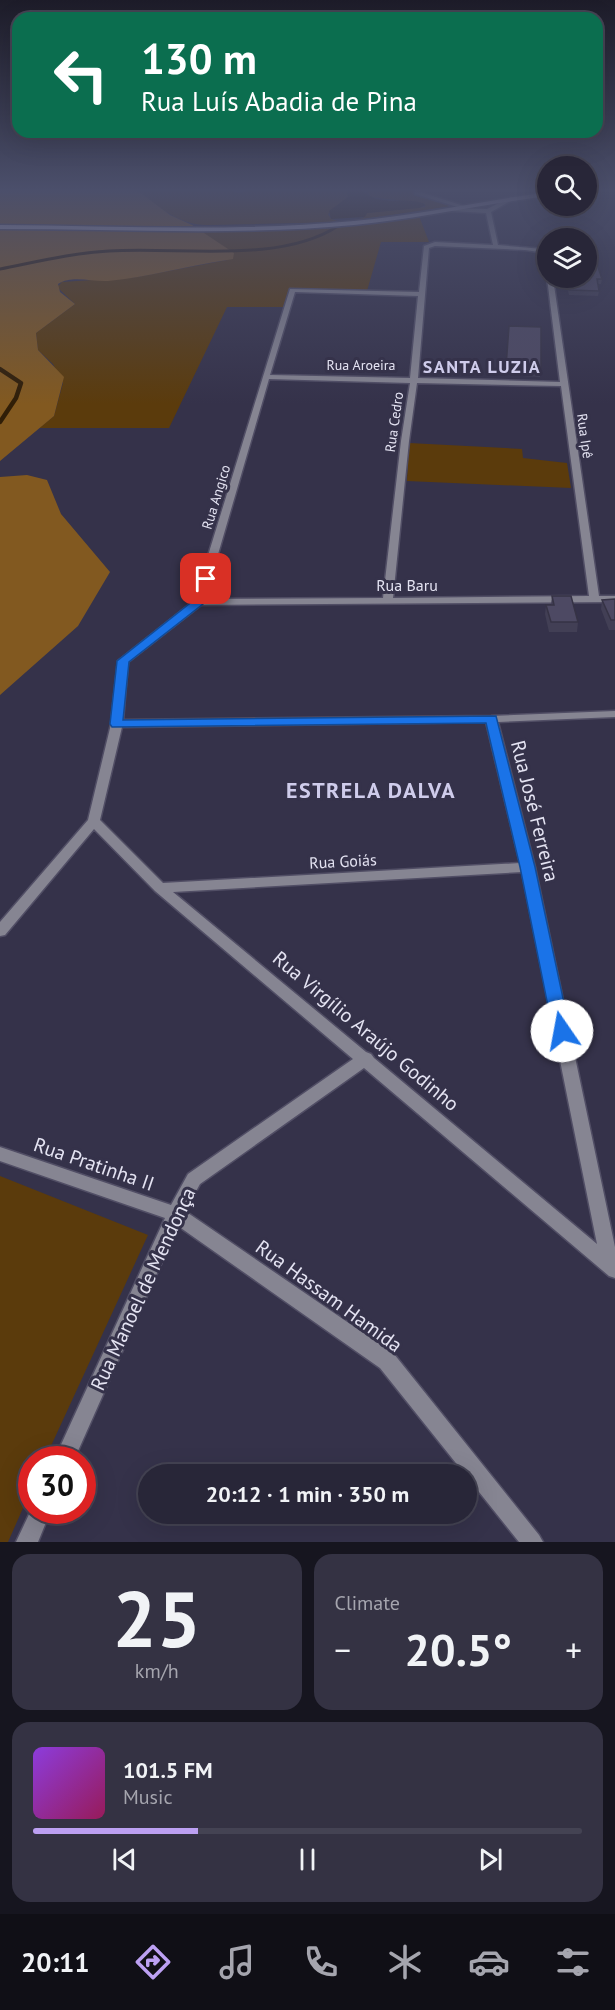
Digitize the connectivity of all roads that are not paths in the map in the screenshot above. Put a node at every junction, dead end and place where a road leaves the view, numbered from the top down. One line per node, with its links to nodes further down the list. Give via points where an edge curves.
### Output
1 (424, 260): 3 (street, Rua Cedro)
2 (551, 288): 6 (street, Rua Ipê)
3 (420, 294): 4 (street, Rua Angico, via 292,290); 5 (street, Rua Cedro)
4 (266, 377): 5 (street, Rua Aroeira); 10 (street, Rua Angico)
5 (414, 379): 6 (street, Rua Aroeira); 9 (street, Rua Cedro)
6 (564, 384): 7 (street, Rua Ipê)
7 (594, 599): 8 (street, Rua Baru); 9 (street, Rua Baru)
8 (615, 599)
9 (388, 600): 10 (street, Rua Baru)
10 (199, 602): 13 (street, via 123,661)
11 (615, 714): 12 (street)
12 (491, 719): 13 (street); 15 (street, Rua José Ferreira)
13 (117, 724): 14 (street)
14 (94, 821): 16 (street, Rua Virgílio Araújo Godinho); 17 (street)
15 (528, 867): 16 (street, Rua Goiás); 21 (street, Rua José Ferreira)
16 (160, 888): 18 (street, Rua Virgílio Araújo Godinho)
17 (0, 931)
18 (366, 1058): 20 (street, Rua Manoel de Mendonça, via 194,1179); 21 (street, Rua Virgílio Araújo Godinho)
19 (0, 1154): 20 (street, Rua Pratinha II)
20 (175, 1214): 22 (street, Rua Manoel de Mendonça); 25 (street, Rua Hassam Hamida, via 387,1361)
21 (613, 1267)
22 (70, 1446)
23 (35, 1524): 24 (street)
24 (27, 1542)
25 (532, 1542)

